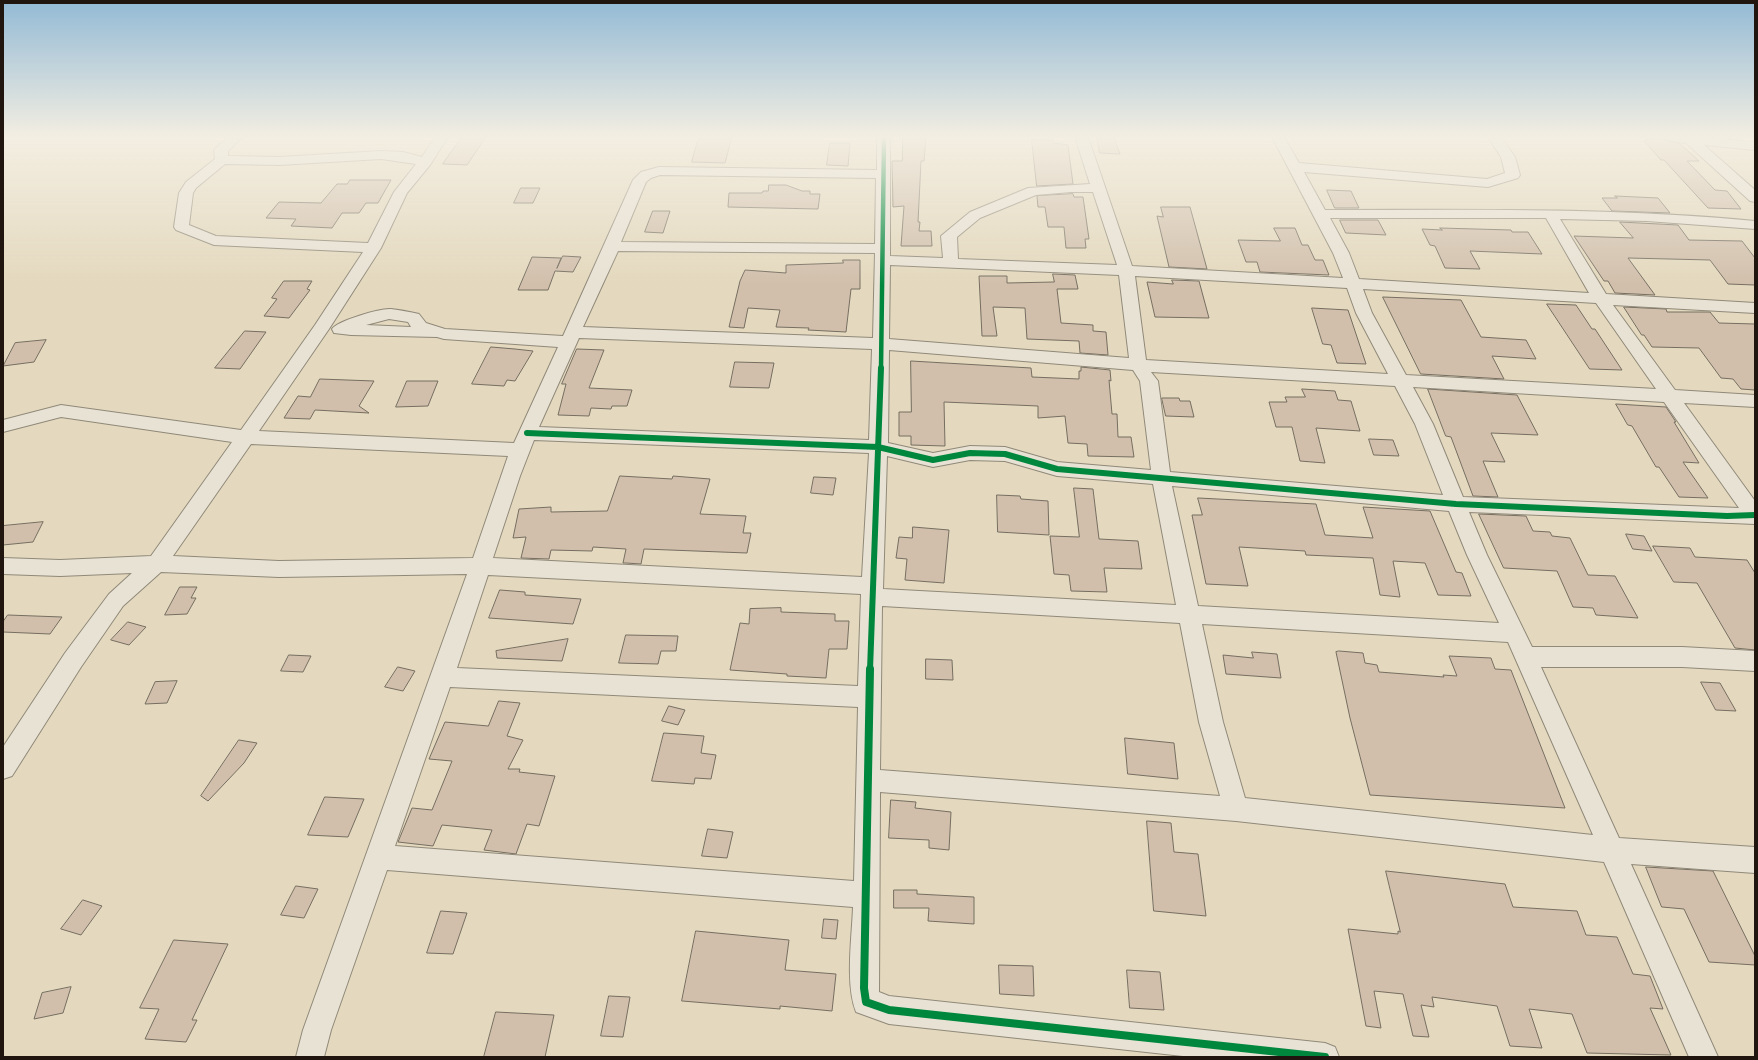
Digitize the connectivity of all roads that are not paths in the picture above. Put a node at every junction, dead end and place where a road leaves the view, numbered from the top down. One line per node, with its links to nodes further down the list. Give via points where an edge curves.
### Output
1 (192, 186): 13 (street, via 186,193 181,227 214,240)
2 (405, 186): 13 (street, via 389,213)
3 (637, 186): 12 (street)
4 (884, 186): 14 (street)
5 (1305, 186): 9 (street)
6 (1742, 186): 8 (street)
7 (1099, 188): 15 (street, via 1033,191 975,215 950,236); 16 (street)
8 (1755, 198)
9 (1320, 214): 10 (street); 17 (street, via 1341,253)
10 (1551, 215): 11 (street, via 1699,219); 18 (street)
11 (1755, 225)
12 (612, 246): 14 (street); 21 (street)
13 (373, 248): 20 (street)
14 (883, 254): 15 (street); 22 (street)
15 (951, 263): 16 (street)
16 (1126, 270): 17 (street); 23 (street)
17 (1352, 283): 18 (street); 24 (street, via 1364,313)
18 (1600, 298): 19 (street); 25 (street)
19 (1755, 308)
20 (331, 329): 21 (street); 28 (street)
21 (570, 337): 22 (street); 29 (street)
22 (881, 344): 23 (street); 30 (street)
23 (1138, 365): 24 (street); 31 (street, via 1149,381)
24 (1401, 380): 25 (street); 32 (street, via 1424,424)
25 (1671, 396): 26 (street); 33 (street)
26 (1755, 401)
27 (3, 426): 28 (street, via 61,412)
28 (245, 437): 29 (street); 34 (street)
29 (523, 442): 30 (street); 36 (street)
30 (878, 447): 31 (street, via 933,460 970,453 1005,454 1057,470); 37 (street)
31 (1161, 478): 32 (street); 38 (street)
32 (1456, 504): 33 (street); 39 (street)
33 (1755, 516)
34 (157, 564): 35 (street, via 60,568); 36 (street, via 279,569); 44 (street, via 116,600 73,660)
35 (3, 566)
36 (480, 566): 37 (street); 42 (street)
37 (872, 592): 38 (street); 43 (street)
38 (1190, 615): 39 (street); 46 (street, via 1211,722)
39 (1513, 633): 40 (street)
40 (1526, 656): 41 (street); 47 (street)
41 (1755, 661)
42 (442, 677): 43 (street); 48 (street)
43 (870, 697): 45 (street)
44 (3, 768)
45 (868, 780): 46 (street); 50 (street)
46 (1236, 809): 47 (street)
47 (1611, 850): 49 (street); 53 (street)
48 (378, 857): 50 (street); 51 (street, via 317,1030)
49 (1755, 860)
50 (867, 895): 52 (street, via 864,988 866,1002 889,1010)
51 (310, 1057)
52 (1325, 1057)
53 (1704, 1057)

